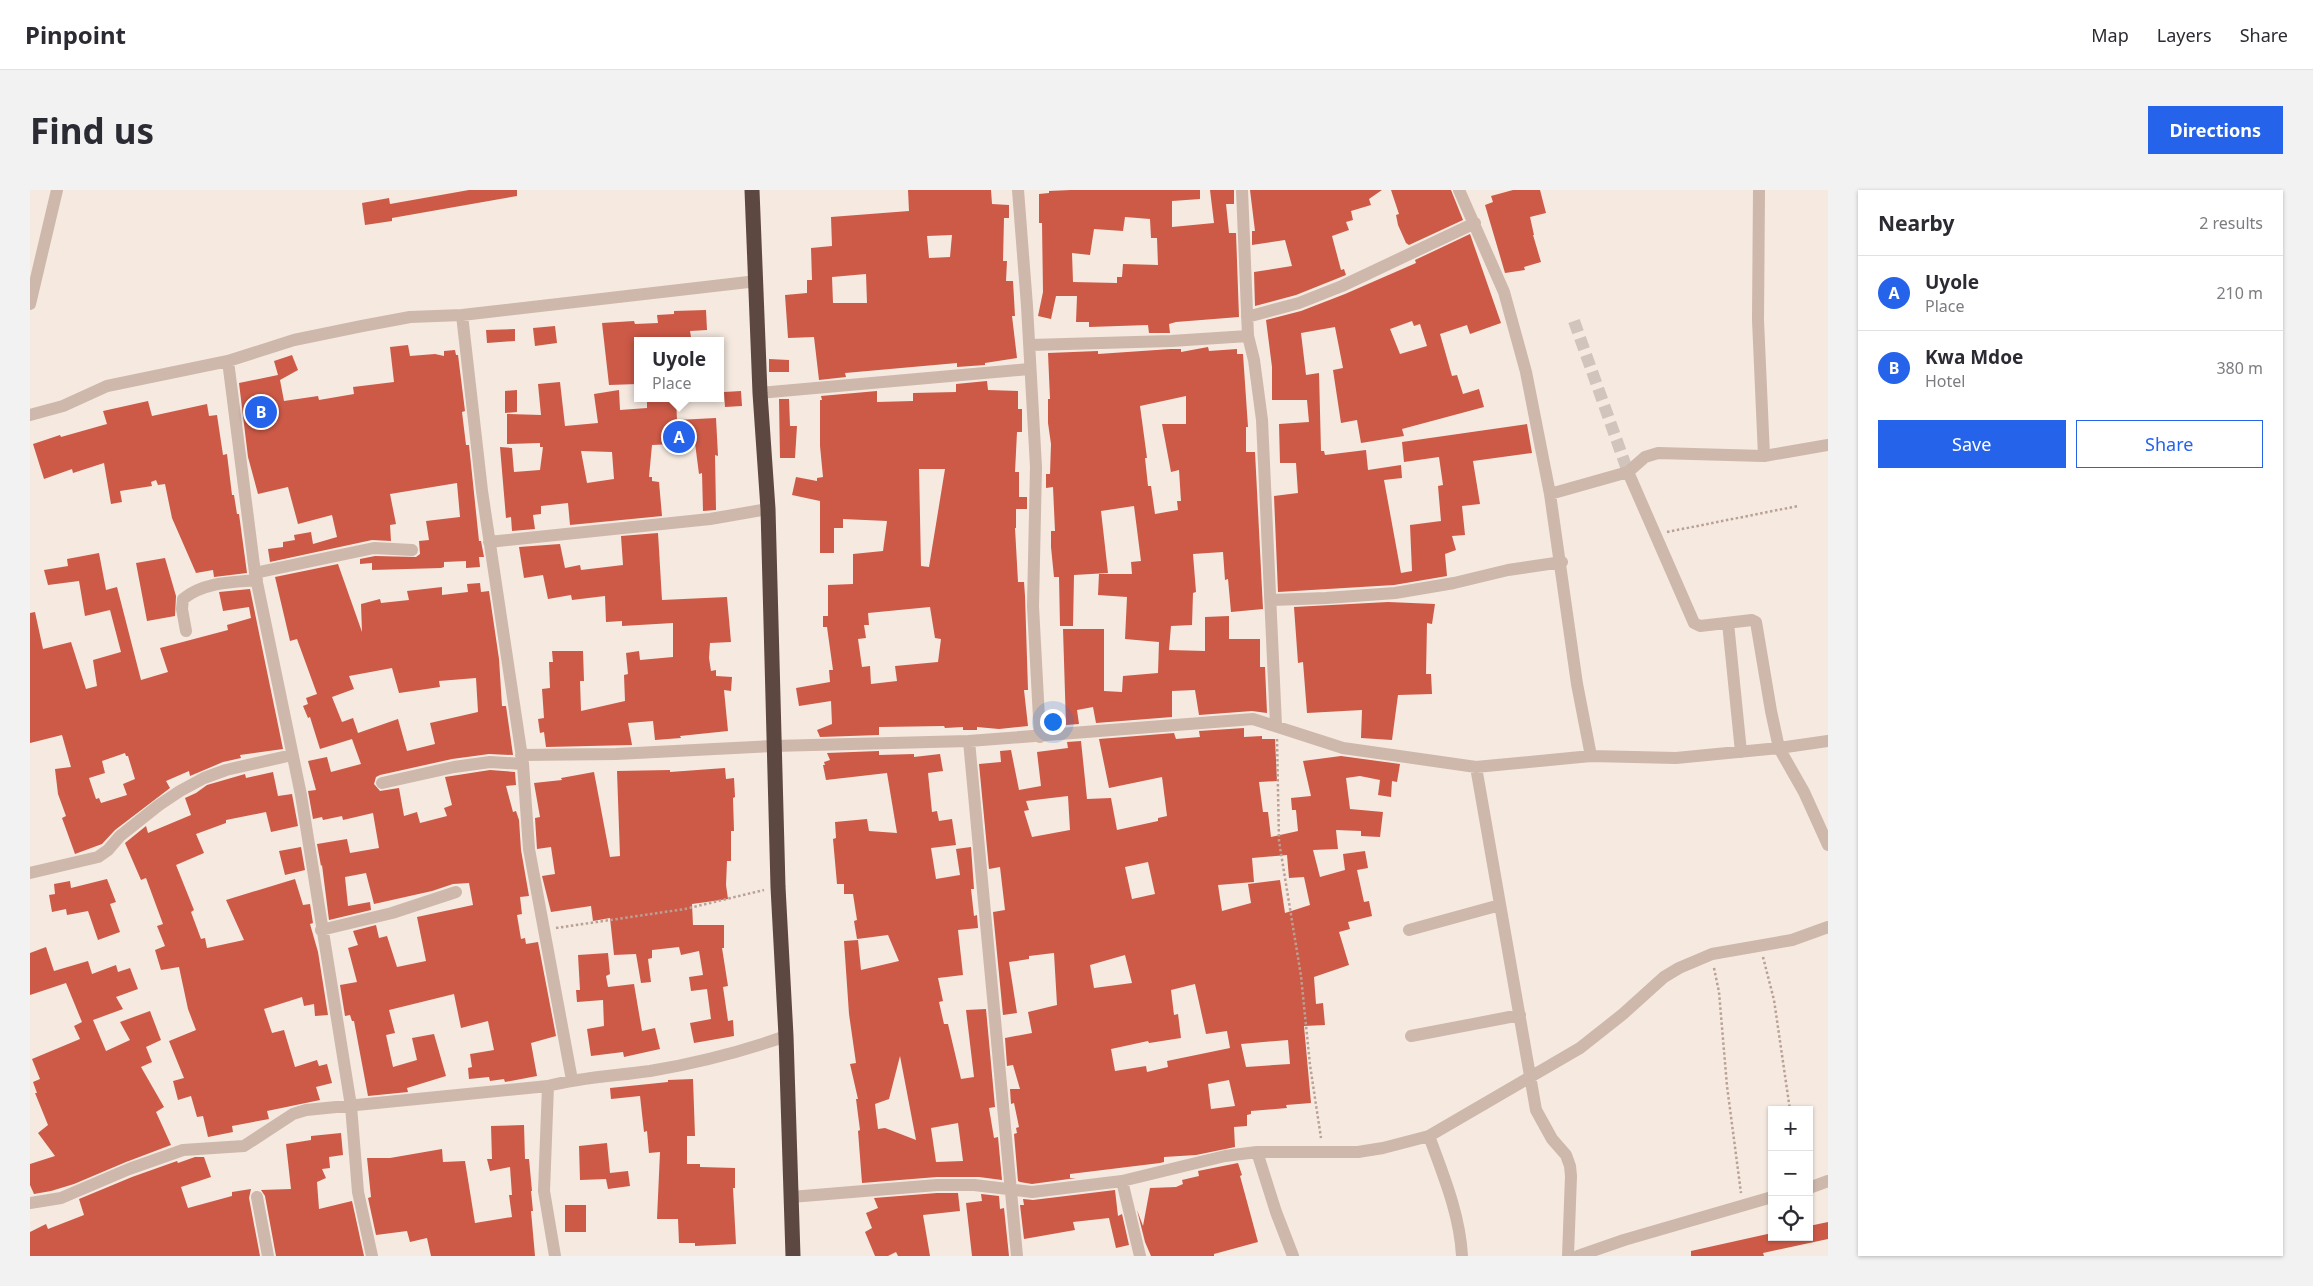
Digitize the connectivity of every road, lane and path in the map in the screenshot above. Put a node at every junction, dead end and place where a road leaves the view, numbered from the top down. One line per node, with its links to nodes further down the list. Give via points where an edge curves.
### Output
1 (56, 190): 9 (street)
2 (752, 190): 8 (highway)
3 (1018, 190): 13 (street)
4 (1242, 190): 11 (street)
5 (1459, 190): 7 (street)
6 (1759, 190): 19 (street, via 1758,320)
7 (1475, 223): 11 (street, via 1342,286 1299,303); 21 (street, via 1498,274 1514,324)
8 (757, 281): 10 (street); 16 (highway)
9 (30, 304)
10 (462, 315): 14 (street, via 410,317 362,326 294,340); 25 (street)
11 (1248, 317): 12 (street)
12 (1248, 336): 13 (street); 29 (street, via 1262,420)
13 (1030, 345): 15 (street)
14 (228, 361): 17 (street, via 108,386 63,406); 28 (street)
15 (1029, 369): 16 (street); 33 (street, via 1036,467 1032,606)
16 (760, 394): 23 (highway)
17 (30, 415)
18 (1828, 445): 19 (street)
19 (1764, 456): 20 (street, via 1658,453 1645,457)
20 (1628, 472): 21 (street); 24 (street)
21 (1550, 494): 27 (street)
22 (1798, 506): 24 (path)
23 (768, 509): 25 (street, via 710,519); 36 (highway)
24 (1656, 534): 30 (street, via 1694,623 1700,626)
25 (489, 542): 41 (street)
26 (412, 550): 28 (street, via 374,548)
27 (1562, 562): 29 (street, via 1395,593); 40 (street)
28 (256, 576): 31 (street, via 218,584 183,599); 39 (street)
29 (1272, 600): 32 (street)
30 (1728, 622): 37 (street, via 1756,622 1772,720); 38 (street)
31 (186, 631)
32 (1276, 725): 33 (street, via 1253,719); 42 (street, via 1343,748); 65 (path, via 1279,841)
33 (1040, 737): 34 (street)
34 (969, 741): 36 (street); 69 (street)
35 (1828, 741): 37 (street)
36 (774, 746): 41 (street); 46 (highway)
37 (1780, 748): 38 (street); 44 (street)
38 (1741, 752): 40 (street, via 1676,758)
39 (292, 755): 45 (street, via 204,778 159,805 98,857); 50 (street)
40 (1591, 756): 42 (street)
41 (522, 760): 43 (street, via 454,767); 51 (street, via 529,849)
42 (1476, 767): 48 (street)
43 (382, 783)
44 (1828, 844)
45 (30, 873)
46 (778, 887): 51 (path, via 686,910); 56 (highway)
47 (456, 892): 50 (street, via 392,913)
48 (1500, 905): 52 (street); 55 (street)
49 (1828, 927): 53 (street, via 1792,940)
50 (321, 930): 61 (street)
51 (545, 930): 59 (street)
52 (1409, 930)
53 (1760, 946): 54 (street); 62 (path, via 1774,1000)
54 (1712, 954): 58 (street, via 1664,977 1600,1033); 74 (path, via 1720,992 1727,1086)
55 (1520, 1015): 57 (street); 58 (street)
56 (786, 1036): 59 (street, via 716,1059); 71 (highway)
57 (1411, 1036)
58 (1531, 1077): 63 (street); 83 (street, via 1536,1110 1570,1166)
59 (572, 1080): 60 (street)
60 (548, 1086): 61 (street); 77 (street, via 544,1191)
61 (351, 1106): 73 (street, via 306,1110 293,1114 244,1146 183,1150 61,1198); 76 (street, via 358,1192)
62 (1789, 1106)
63 (1429, 1136): 65 (street, via 1383,1148); 82 (street, via 1454,1212)
64 (1258, 1152): 65 (street); 66 (street, via 1225,1156); 81 (street)
65 (1324, 1153)
66 (1122, 1180): 69 (street, via 1032,1192); 80 (street)
67 (1828, 1181): 68 (street)
68 (1813, 1187)
69 (1010, 1189): 71 (street, via 937,1185); 79 (street)
70 (257, 1197): 75 (street)
71 (791, 1197): 78 (highway)
72 (1768, 1198): 74 (street)
73 (30, 1204)
74 (1743, 1204): 84 (street)
75 (268, 1256)
76 (372, 1256)
77 (555, 1256)
78 (793, 1256)
79 (1017, 1256)
80 (1140, 1256)
81 (1293, 1256)
82 (1462, 1256)
83 (1568, 1256)
84 (1578, 1256)

